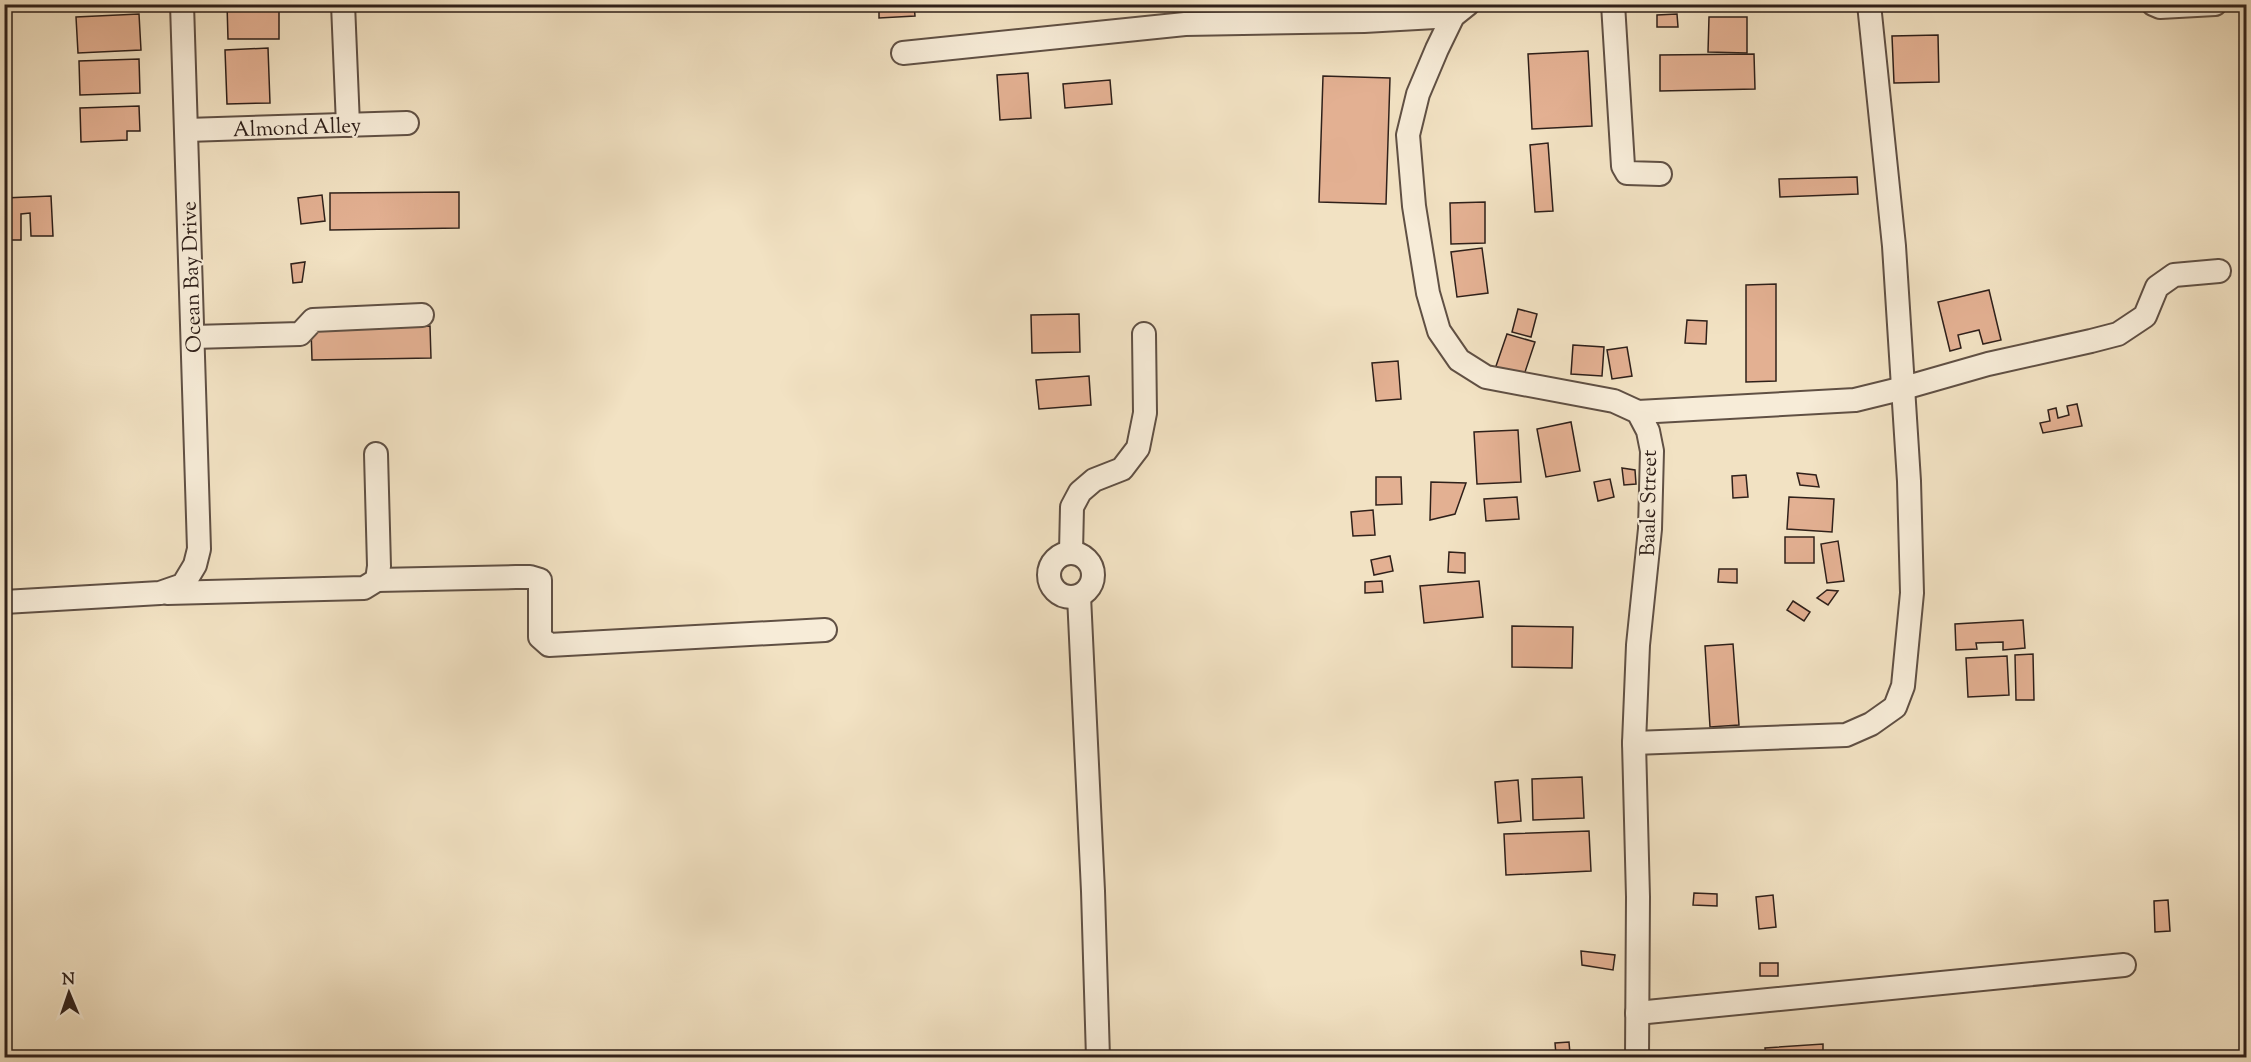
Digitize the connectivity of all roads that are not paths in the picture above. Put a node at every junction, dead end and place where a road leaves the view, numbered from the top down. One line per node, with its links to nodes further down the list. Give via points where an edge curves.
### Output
1 (182, 4): 11 (street, Ocean Bay Drive)
2 (344, 4): 10 (street)
3 (1613, 4): 12 (street, via 1623,166 1627,173)
4 (1869, 4): 17 (street, via 1890,196)
5 (2153, 4): 6 (street)
6 (2215, 4)
7 (1461, 10): 8 (street, via 1364,21 1185,24); 18 (street, via 1418,94 1408,135 1414,206 1428,293 1439,331 1459,360 1486,377 1614,400)
8 (903, 53)
9 (407, 123): 10 (street, Almond Alley)
10 (348, 125): 11 (street, Almond Alley)
11 (187, 130): 16 (street, Ocean Bay Drive)
12 (1660, 174)
13 (2219, 271): 17 (street, via 2174,275 2157,287 2145,316 2118,334)
14 (422, 315): 16 (street, via 313,320 300,334)
15 (1144, 334): 20 (street, via 1145,413 1138,448 1122,469 1094,480 1080,492 1072,507)
16 (193, 337): 22 (street, Ocean Bay Drive, via 199,549 183,585)
17 (1904, 388): 18 (street, via 1855,400); 26 (street, via 1912,593 1903,686 1895,707 1846,735)
18 (1638, 412): 26 (street, Baale Street, via 1652,451)
19 (376, 454): 21 (street)
20 (1071, 552): 23 (street, via 1086,558 1094,571 1091,586); 23 (street, via 1056,557 1049,571 1051,586 1063,596)
21 (377, 580): 22 (street, via 364,588); 25 (street, via 540,580 540,637 549,645)
22 (160, 593): 24 (street)
23 (1079, 596): 29 (street)
24 (4, 602)
25 (825, 630)
26 (1634, 743): 28 (street, Baale Street)
27 (2124, 965): 28 (street)
28 (1636, 1013): 30 (street, Baale Street)
29 (1098, 1058)
30 (1637, 1058)

